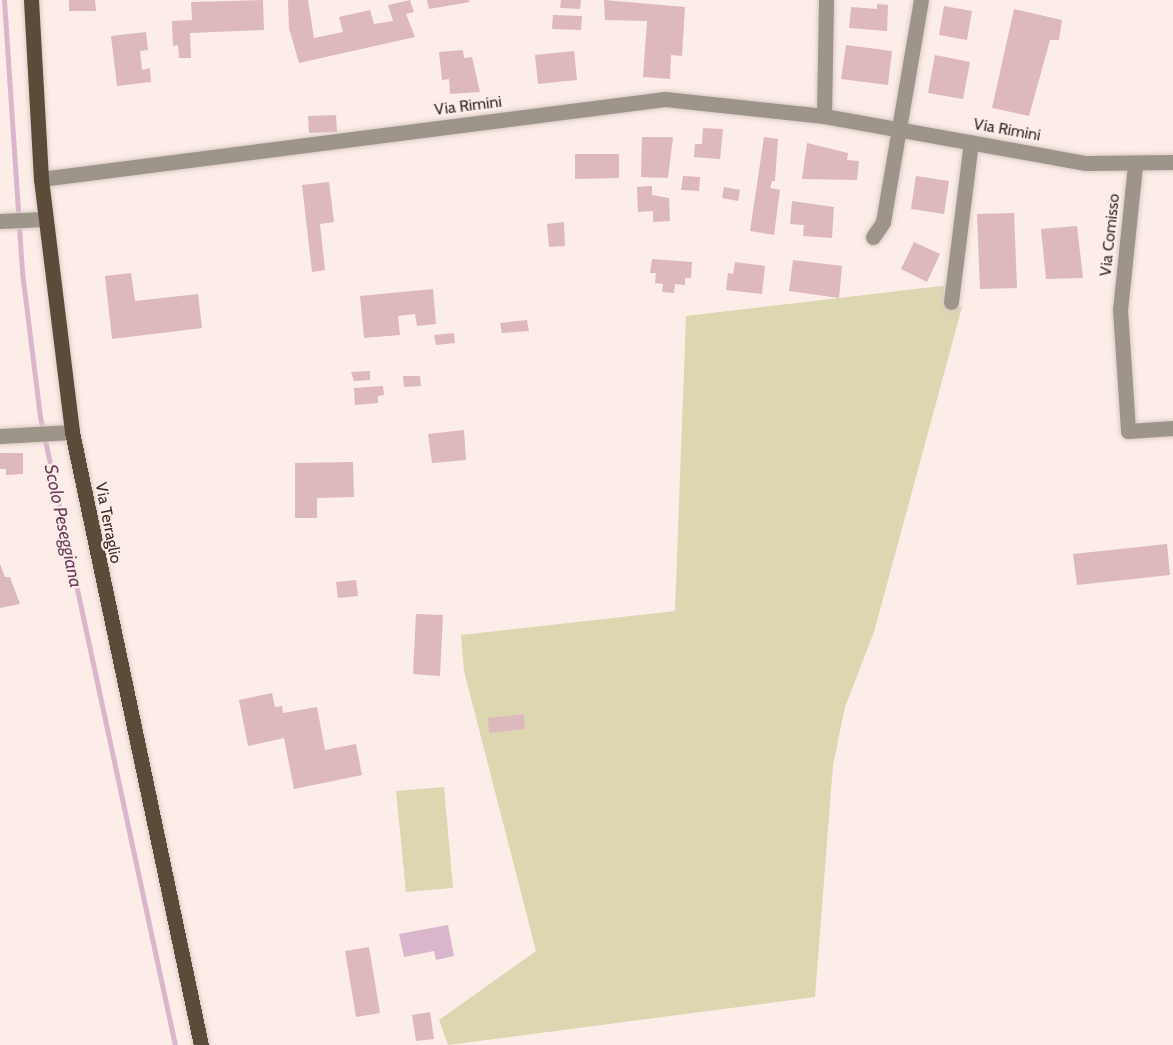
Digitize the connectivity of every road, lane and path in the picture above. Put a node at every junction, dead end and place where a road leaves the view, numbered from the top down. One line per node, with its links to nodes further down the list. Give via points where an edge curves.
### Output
1 (31, 0): 9 (main road, Via Terraglio)
2 (826, 0): 4 (street)
3 (921, 0): 5 (street)
4 (824, 116): 5 (street, Via Rimini); 9 (street, Via Rimini, via 665,99)
5 (899, 129): 6 (street, Via Rimini); 12 (street, via 883,222)
6 (971, 142): 8 (street, Via Rimini, via 1108,165); 13 (street)
7 (1173, 162): 8 (street, Via Rimini)
8 (1135, 165): 14 (street, Via Comisso, via 1120,309 1128,431)
9 (41, 179): 10 (main road, Via Terraglio)
10 (45, 219): 11 (street); 15 (main road, Via Terraglio)
11 (3, 220)
12 (873, 237)
13 (951, 302)
14 (1173, 428)
15 (64, 432): 16 (street); 17 (main road, Via Terraglio)
16 (0, 436)
17 (201, 1045)

